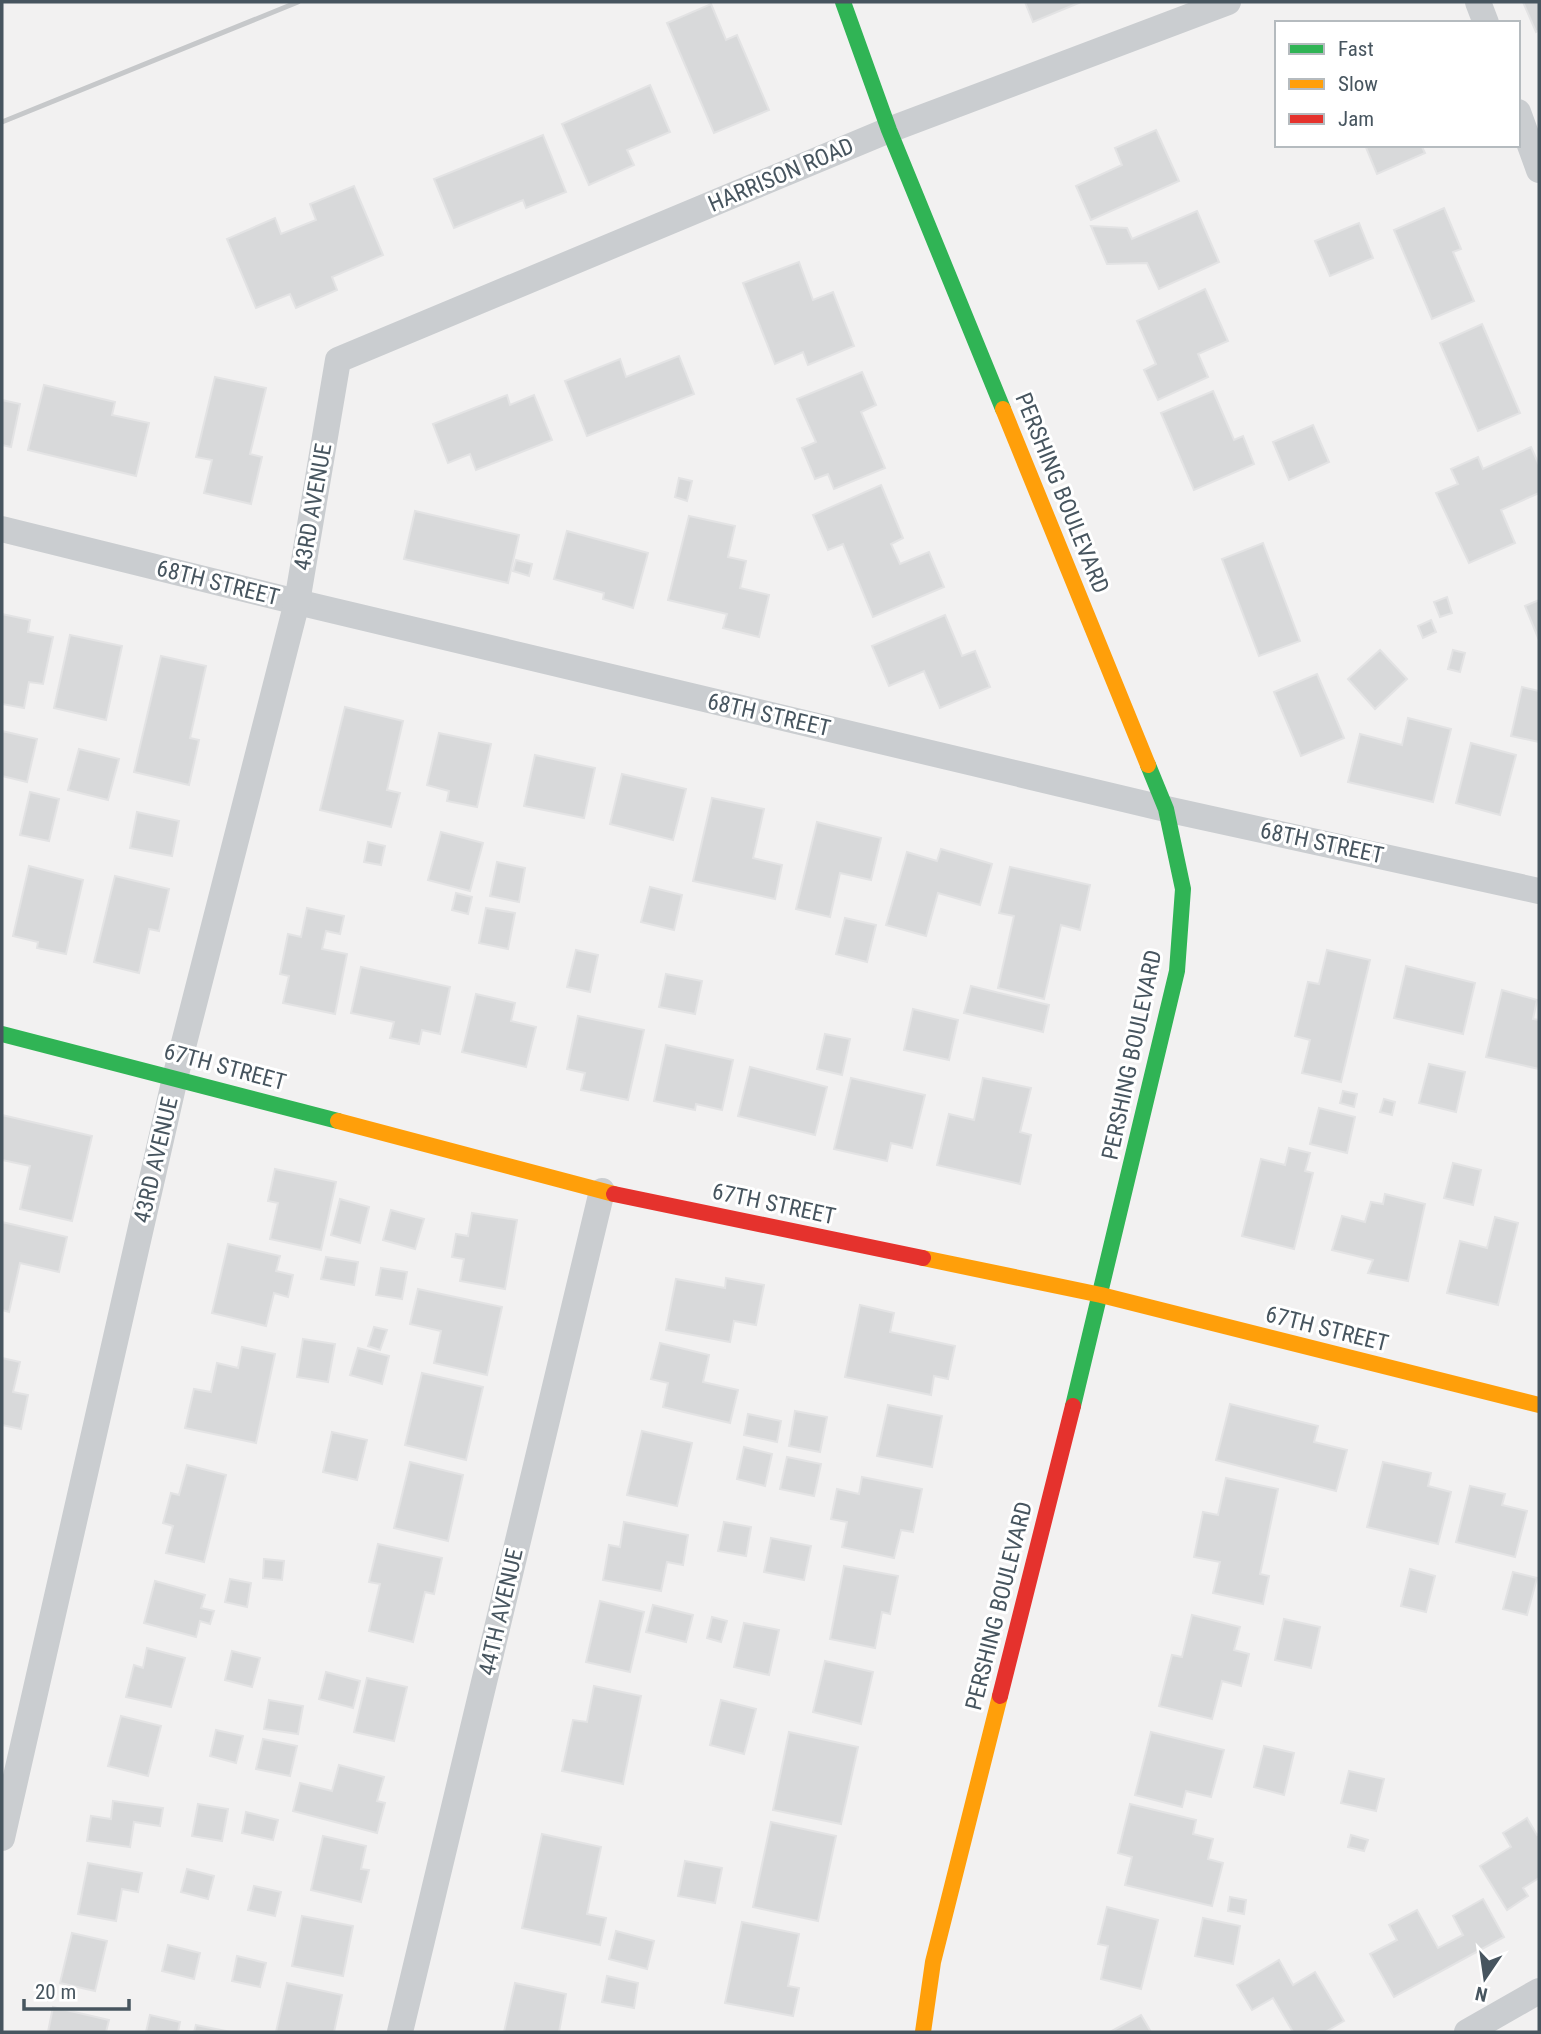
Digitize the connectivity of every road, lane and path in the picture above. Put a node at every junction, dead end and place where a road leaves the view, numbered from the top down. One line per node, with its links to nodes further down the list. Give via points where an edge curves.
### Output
1 (843, 2): 6 (street, PERSHING BOULEVARD)
2 (1228, 2): 6 (street, HARRISON ROAD)
3 (1478, 2): 4 (street)
4 (1485, 21)
5 (1520, 118): 7 (street)
6 (889, 130): 8 (street, HARRISON ROAD); 11 (street, PERSHING BOULEVARD)
7 (1539, 170)
8 (338, 360): 10 (street, 43RD AVENUE)
9 (2, 529): 10 (street, 68TH STREET)
10 (297, 602): 11 (street, 68TH STREET); 14 (street, 43RD AVENUE)
11 (1166, 809): 12 (street, 68TH STREET); 16 (street, PERSHING BOULEVARD, via 1183,889 1177,971)
12 (1539, 891)
13 (2, 1034): 14 (street, 67TH STREET)
14 (175, 1077): 15 (street, 67TH STREET); 18 (street, 43RD AVENUE)
15 (602, 1191): 16 (street, 67TH STREET); 20 (street, 44TH AVENUE)
16 (1101, 1296): 17 (street, 67TH STREET); 21 (street, PERSHING BOULEVARD, via 933,1962)
17 (1539, 1405)
18 (2, 1838)
19 (1539, 1991): 22 (street)
20 (400, 2032)
21 (923, 2032)
22 (1467, 2032)

